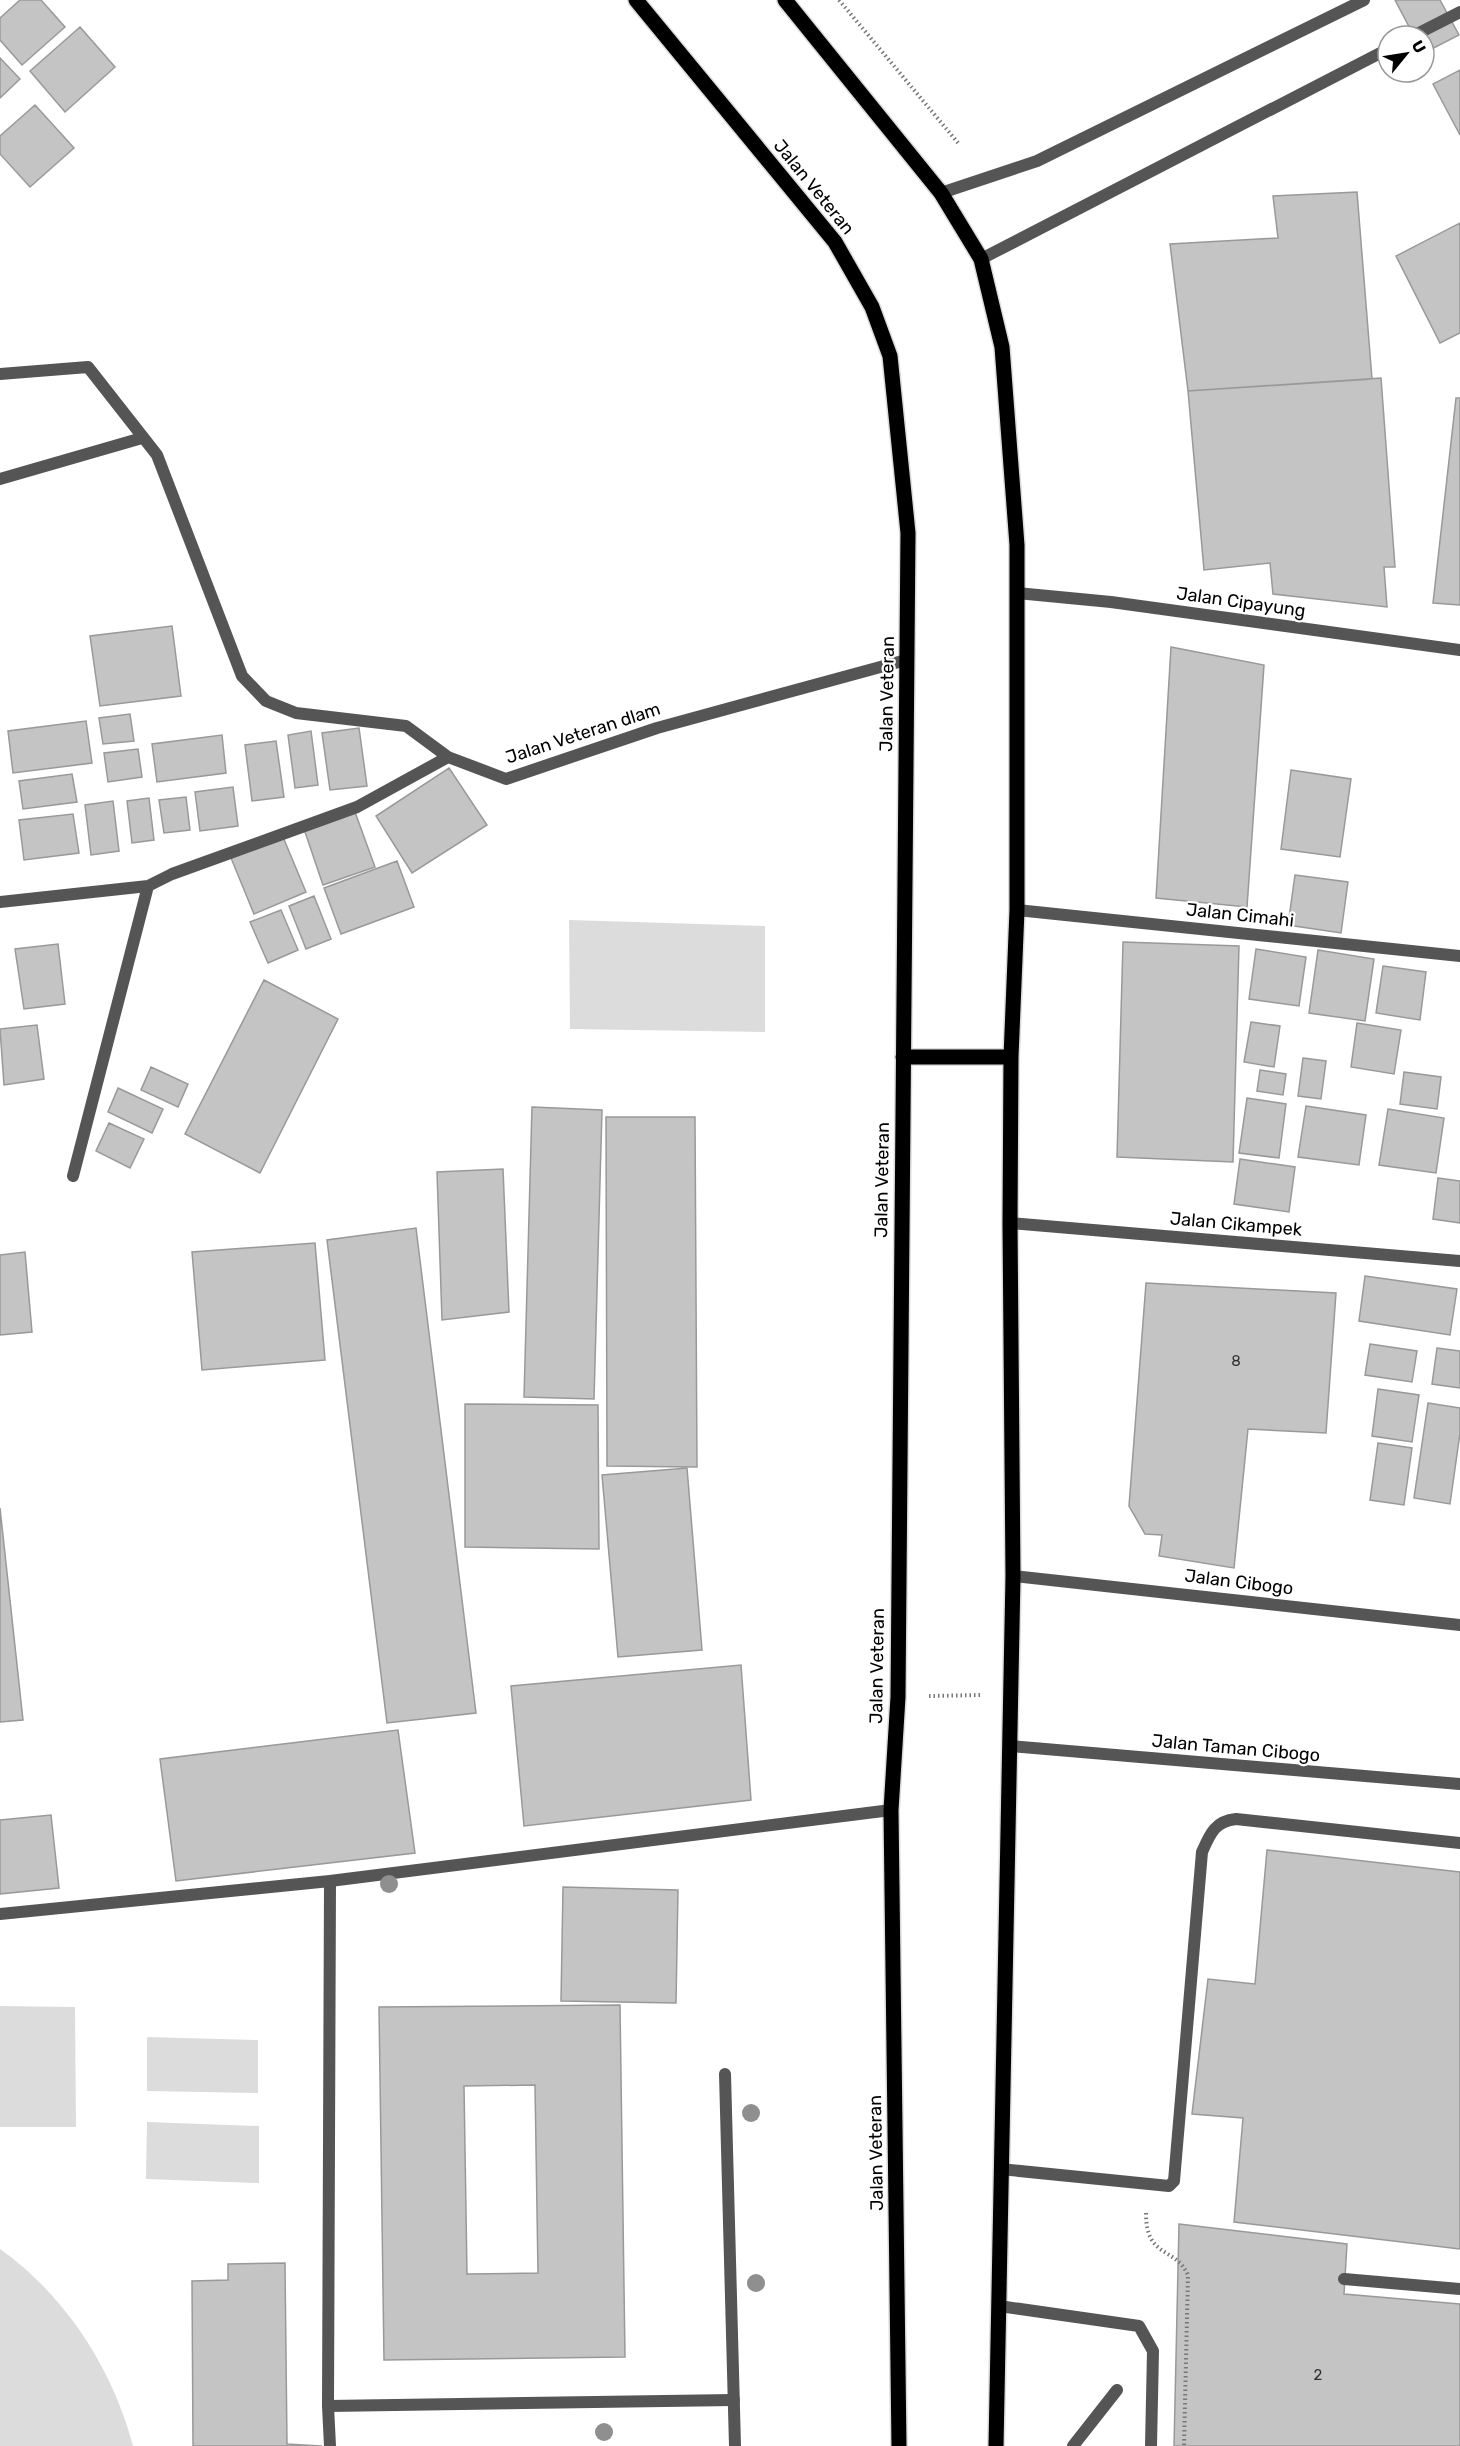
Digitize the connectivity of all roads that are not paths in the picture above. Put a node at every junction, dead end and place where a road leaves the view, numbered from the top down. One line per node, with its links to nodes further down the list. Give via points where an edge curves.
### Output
1 (636, 0): 14 (main road, Jalan Veteran, via 835,242 872,307 890,356 908,533)
2 (785, 0): 7 (main road)
3 (1364, 0): 7 (street, via 1036,161)
4 (1460, 12): 5 (street)
5 (1436, 24)
6 (1376, 55): 8 (street)
7 (940, 193): 8 (main road)
8 (981, 259): 12 (main road, via 1002,347)
9 (0, 374): 10 (street, Jalan Veteran dlam, via 88,367)
10 (142, 438): 11 (street); 15 (street, Jalan Veteran dlam, via 157,455 242,676 266,700 296,713 406,726)
11 (0, 479)
12 (1017, 593): 13 (street, Jalan Cipayung, via 1111,602); 18 (main road)
13 (1460, 650)
14 (906, 660): 15 (street, Jalan Veteran dlam, via 657,728 506,779); 20 (main road, Jalan Veteran)
15 (448, 757): 16 (street, via 357,807)
16 (148, 886): 17 (street); 22 (street)
17 (0, 902)
18 (1017, 910): 19 (street, Jalan Cimahi); 21 (main road)
19 (1460, 956)
20 (903, 1057): 21 (main road); 29 (main road, Jalan Veteran, via 898,1697)
21 (1011, 1057): 23 (main road)
22 (73, 1176)
23 (1010, 1223): 24 (street, Jalan Cikampek); 25 (main road)
24 (1460, 1261)
25 (1013, 1576): 26 (street, Jalan Cibogo); 27 (main road)
26 (1460, 1625)
27 (1009, 1746): 28 (street, Jalan Taman Cibogo); 34 (main road)
28 (1460, 1784)
29 (891, 1810): 31 (street); 43 (main road, Jalan Veteran)
30 (1460, 1843): 34 (street, via 1223,1820 1211,1832 1202,1852 1174,2181 1169,2186)
31 (330, 1881): 32 (street); 40 (street)
32 (0, 1914)
33 (725, 2074): 39 (street)
34 (1000, 2169): 37 (main road)
35 (1344, 2278): 36 (street)
36 (1460, 2289)
37 (999, 2306): 44 (main road); 46 (street, via 1139,2326 1153,2351)
38 (1117, 2390): 45 (street)
39 (734, 2400): 40 (street); 42 (street)
40 (328, 2406): 41 (street)
41 (330, 2446)
42 (735, 2446)
43 (899, 2446)
44 (996, 2446)
45 (1073, 2446)
46 (1151, 2446)

